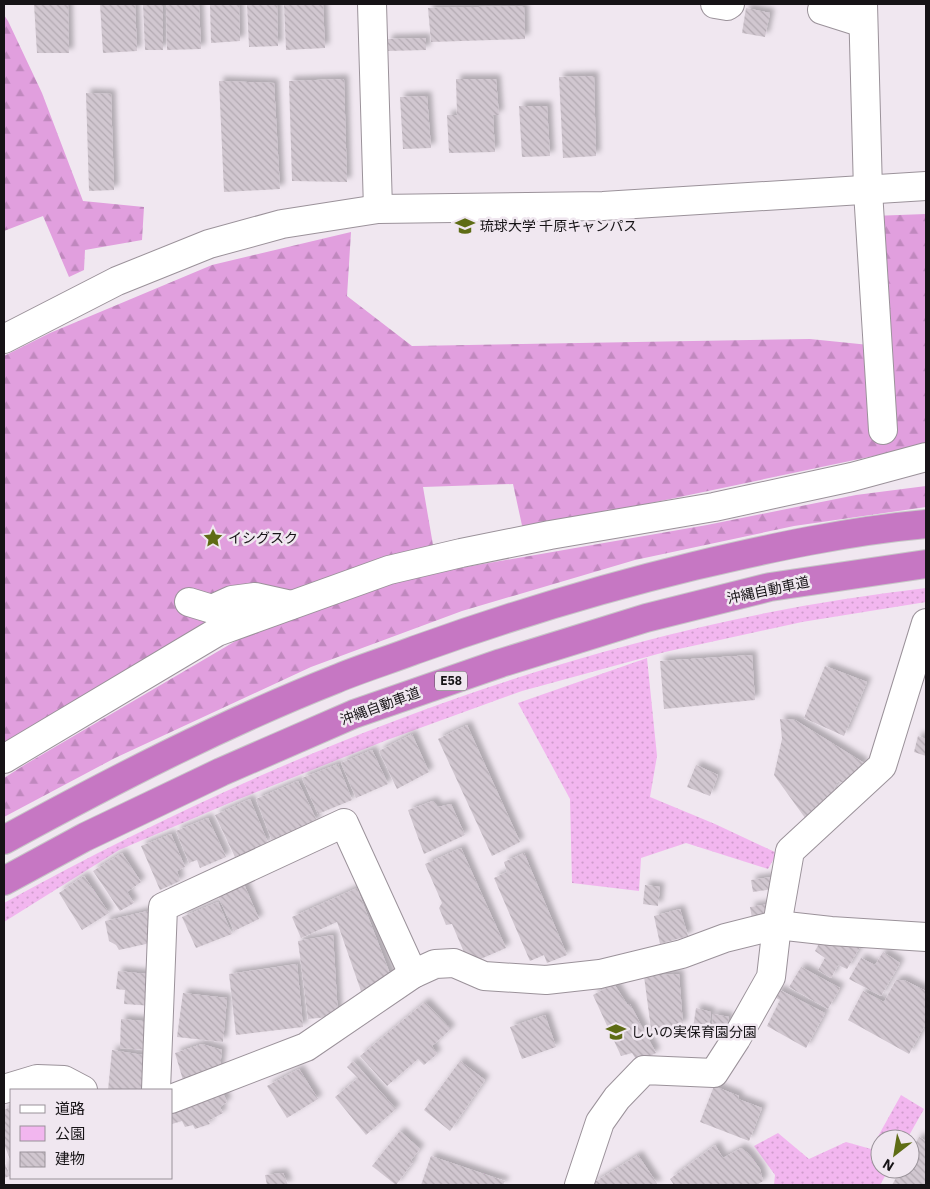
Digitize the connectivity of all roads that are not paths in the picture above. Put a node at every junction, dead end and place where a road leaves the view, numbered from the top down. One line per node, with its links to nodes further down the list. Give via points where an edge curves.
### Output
1 (372, 4): 8 (street)
2 (715, 4): 3 (street)
3 (730, 4)
4 (822, 10): 5 (street)
5 (863, 13): 7 (street)
6 (926, 186): 7 (street)
7 (868, 191): 8 (street, via 603,206); 10 (street)
8 (378, 210): 9 (street, via 282,224 209,244 117,281)
9 (6, 333)
10 (883, 430)
11 (926, 456): 15 (street, via 852,477 714,507 540,537 404,566)
12 (926, 524): 18 (highway, via 888,527 761,550 640,579 492,622 337,678 200,738)
13 (926, 564): 19 (highway, 沖縄自動車道 / E58, via 770,587 646,618 492,666 354,714 221,772 85,837)
14 (189, 602): 15 (street, via 212,609 232,600 255,597)
15 (291, 605): 17 (street, via 217,632)
16 (926, 623): 20 (street, via 882,766 790,851)
17 (4, 759)
18 (4, 840)
19 (4, 882)
20 (777, 924): 21 (street); 22 (street, via 682,954 600,974 546,980 484,976 454,963 436,964); 27 (street, via 771,977 714,1074 644,1070 617,1098 600,1122)
21 (926, 937)
22 (413, 974): 25 (street, via 344,822 163,907); 26 (street, via 306,1047)
23 (4, 1089): 24 (street, via 37,1080 64,1080)
24 (82, 1089)
25 (156, 1089)
26 (172, 1100)
27 (579, 1185)

